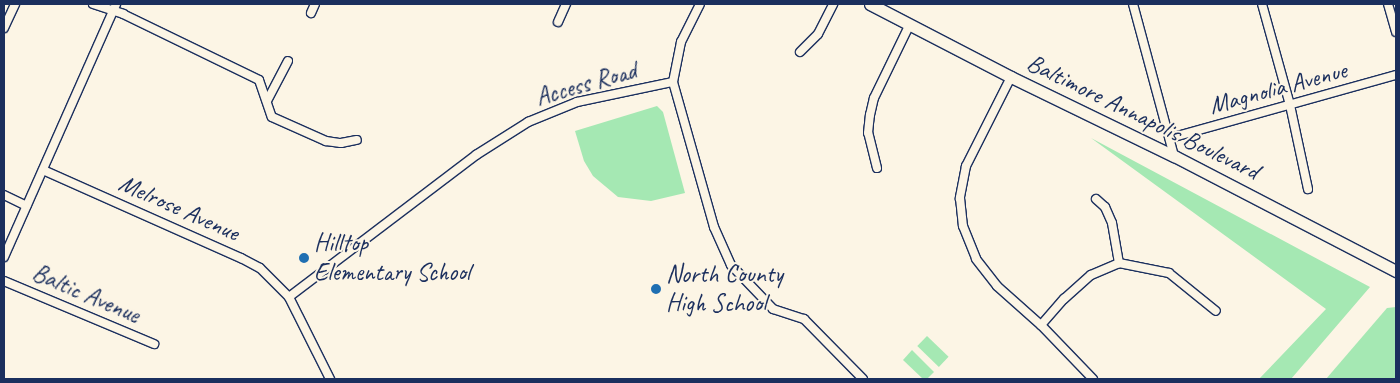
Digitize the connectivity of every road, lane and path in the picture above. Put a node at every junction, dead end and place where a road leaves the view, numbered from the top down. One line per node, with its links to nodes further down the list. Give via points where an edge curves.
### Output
1 (14, 4): 15 (street)
2 (93, 4): 11 (street)
3 (315, 4): 12 (street)
4 (566, 4): 13 (street)
5 (700, 4): 21 (street, via 681,42)
6 (833, 4): 17 (street, via 818,34)
7 (870, 4): 14 (main road, Baltimore Annapolis Boulevard)
8 (1133, 4): 24 (street)
9 (1262, 4): 23 (street)
10 (1388, 4): 16 (street)
11 (115, 8): 22 (street, via 259,80); 28 (street)
12 (311, 13)
13 (558, 22)
14 (910, 24): 20 (main road, Baltimore Annapolis Boulevard); 27 (street, via 874,98 870,115 868,133)
15 (4, 28)
16 (1396, 32)
17 (800, 52)
18 (288, 61): 22 (street)
19 (1396, 76): 23 (street, Magnolia Avenue)
20 (1011, 77): 26 (main road, Baltimore Annapolis Boulevard); 39 (street, via 966,166 960,198 963,226 976,258 998,286)
21 (673, 82): 37 (street, Access Road, via 577,102 528,122 476,155); 42 (street, Access Road, via 714,227 731,265 773,309 804,319)
22 (267, 101): 25 (street, via 272,117 326,141)
23 (1290, 105): 24 (street, Magnolia Avenue); 29 (street)
24 (1170, 138): 26 (street)
25 (357, 140)
26 (1174, 156): 35 (main road, Baltimore Annapolis Boulevard)
27 (877, 168)
28 (43, 170): 32 (street); 37 (street, Melrose Avenue, via 241,258 260,268)
29 (1308, 189)
30 (4, 195): 32 (street)
31 (1096, 199): 34 (street, via 1105,207 1112,223)
32 (27, 206): 33 (street)
33 (4, 257)
34 (1120, 264): 38 (street, via 1169,273); 39 (street, via 1091,275)
35 (1396, 271)
36 (4, 281): 40 (street, Baltic Avenue)
37 (289, 297): 41 (street)
38 (1216, 311)
39 (1041, 325): 43 (street)
40 (154, 344)
41 (330, 379)
42 (863, 379)
43 (1093, 379)

